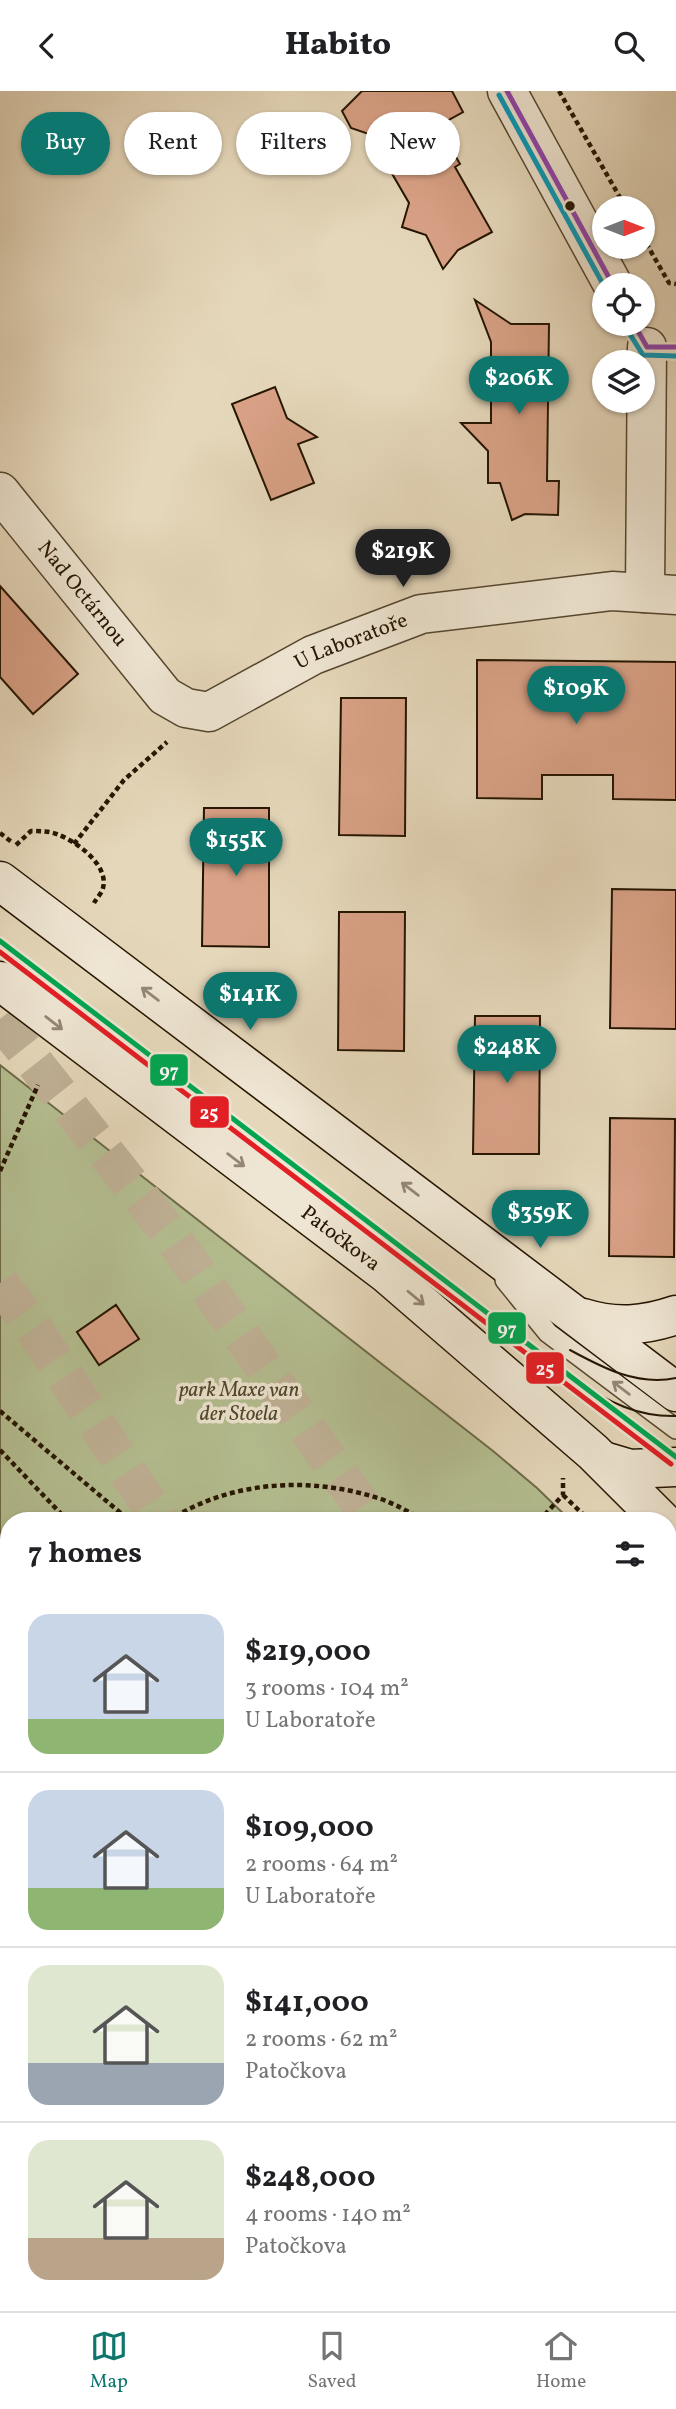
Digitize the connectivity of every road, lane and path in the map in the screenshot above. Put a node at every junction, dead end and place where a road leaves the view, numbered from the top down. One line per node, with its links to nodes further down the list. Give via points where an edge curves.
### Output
1 (507, 91): 5 (main road)
2 (559, 91): 3 (path)
3 (619, 196)
4 (655, 259): 6 (path, via 669,283)
5 (606, 273)
6 (676, 284)
7 (652, 339): 9 (main road)
8 (0, 492): 10 (main road, Nad Octárnou)
9 (661, 594): 10 (main road, U Laboratoře, via 612,591 421,614 313,655 209,712)
10 (175, 702): 11 (path, via 173,737 124,780)
11 (74, 844): 12 (path, via 49,831 31,831); 14 (path, via 101,872 103,888)
12 (16, 845)
13 (0, 881): 18 (main road, one-way to 13)
14 (93, 903)
15 (0, 981): 25 (main road, Patočkova, one-way to 25, via 387,1274)
16 (38, 1085): 17 (path)
17 (0, 1171)
18 (465, 1230): 20 (main road); 23 (lane, one-way to 18, via 548,1333)
19 (676, 1315): 20 (main road, via 620,1326)
20 (580, 1317): 21 (main road)
21 (676, 1392)
22 (0, 1411): 28 (path)
23 (676, 1429)
24 (0, 1450): 27 (path)
25 (603, 1461): 26 (main road, via 629,1469); 33 (main road, Patočkova)
26 (676, 1467)
27 (59, 1512)
28 (119, 1512)
29 (184, 1512): 30 (path, via 227,1494 282,1485 347,1490)
30 (407, 1512)
31 (547, 1512): 32 (path, via 563,1495)
32 (581, 1512)
33 (653, 1512)

